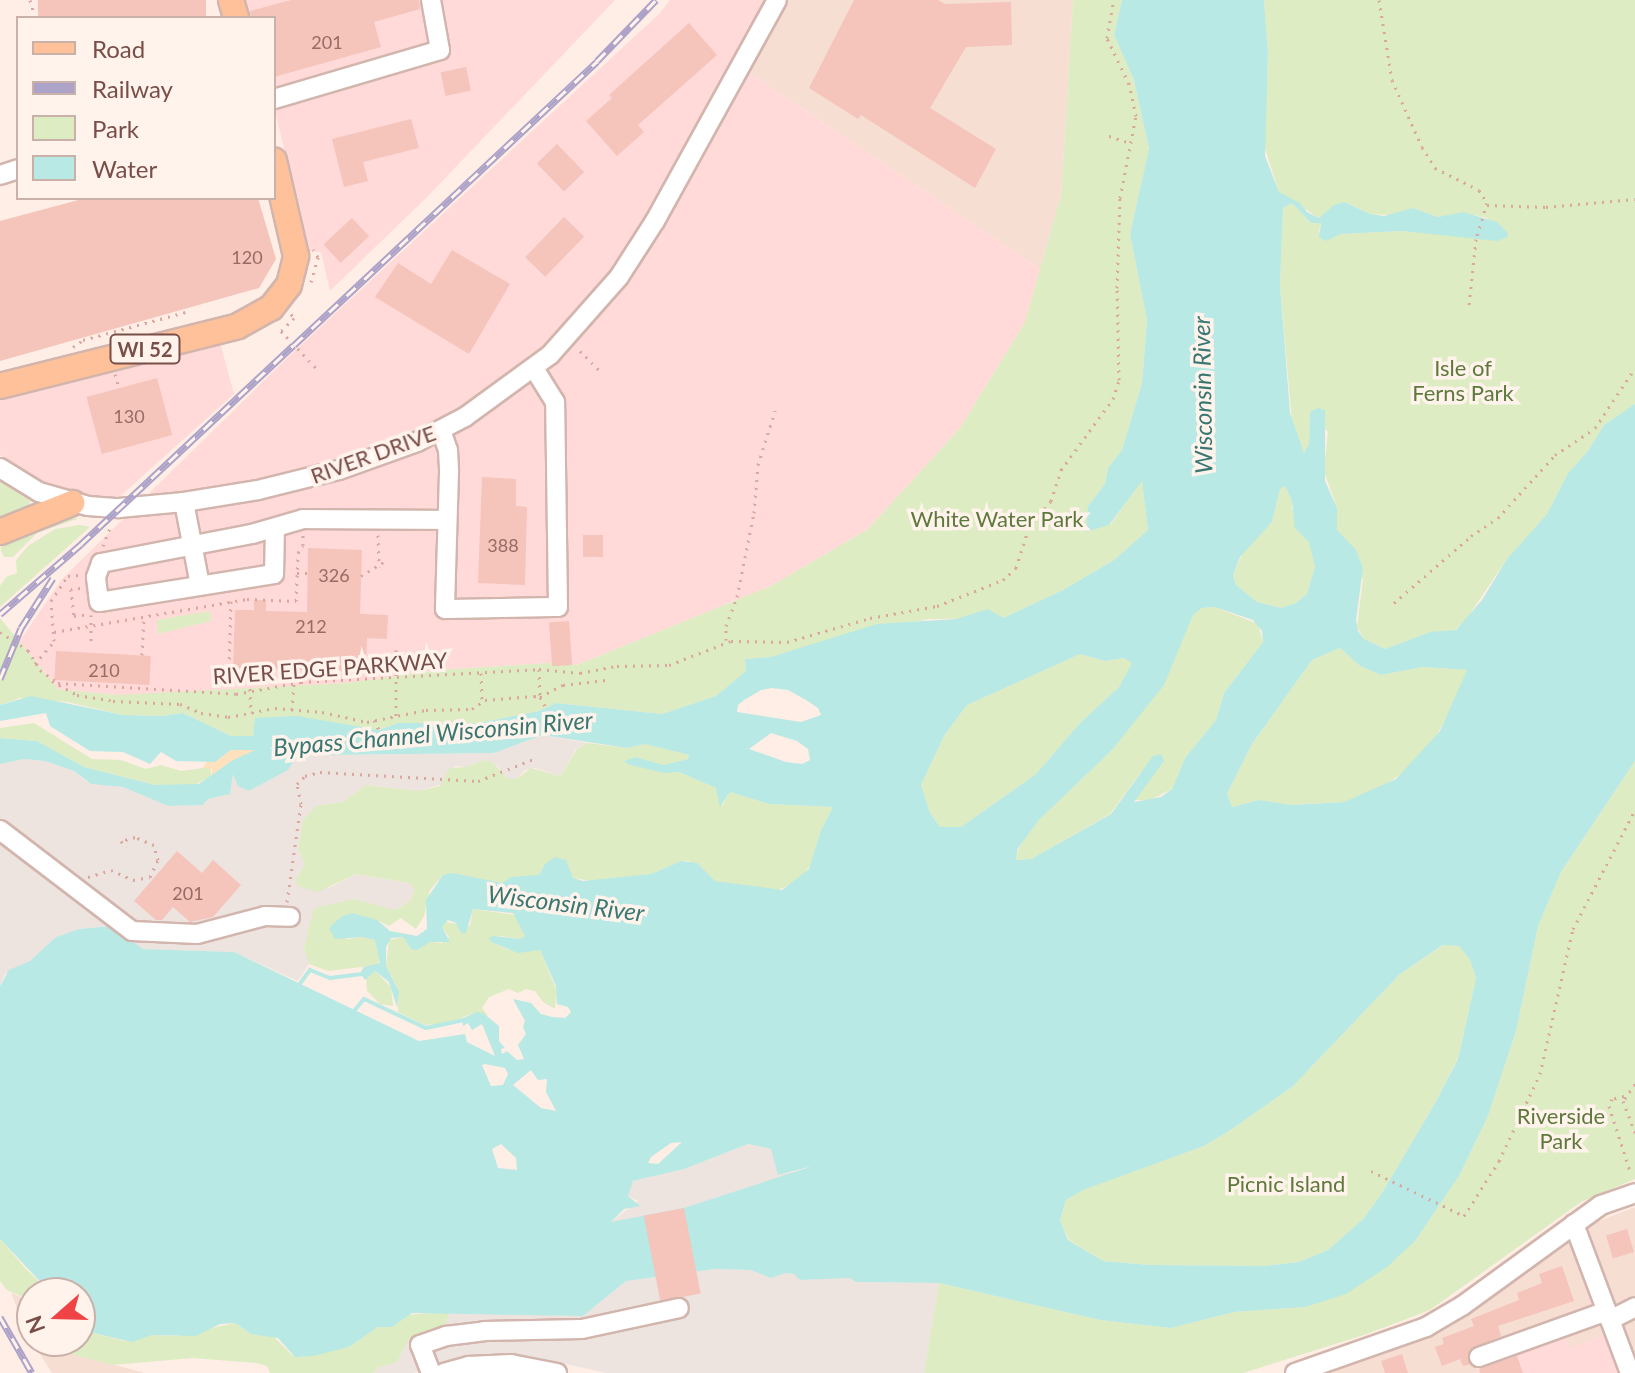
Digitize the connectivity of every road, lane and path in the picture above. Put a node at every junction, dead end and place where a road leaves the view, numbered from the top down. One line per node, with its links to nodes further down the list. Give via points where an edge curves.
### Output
1 (431, 0): 5 (street, via 440,50)
2 (777, 0): 16 (street, RIVER DRIVE, via 631,259 581,323)
3 (1114, 0): 7 (path, RIVER EDGE PARKWAY, via 1107,38 1134,101)
4 (1379, 0): 10 (path, via 1392,80 1411,126 1435,168 1479,190)
5 (276, 98)
6 (1109, 136): 7 (path)
7 (1131, 143): 47 (path, RIVER EDGE PARKWAY, via 1120,198 1117,388 1061,470 1051,501 1026,534 1013,574 958,600 870,618 801,640)
8 (276, 170): 12 (main road, via 296,256)
9 (1635, 199): 10 (path, via 1546,207)
10 (1487, 205): 11 (path, via 1475,243)
11 (1469, 306)
12 (286, 307): 18 (path, via 281,331); 21 (main road, WI 52, via 238,326)
13 (189, 311): 14 (path, via 83,340)
14 (71, 351)
15 (580, 351): 20 (path)
16 (534, 368): 24 (street, RIVER DRIVE); 28 (street, via 555,402 558,607 445,609)
17 (1635, 368): 41 (path, via 1595,428 1555,455 1498,518)
18 (318, 370)
19 (114, 371): 22 (path)
20 (602, 373)
21 (1, 386)
22 (119, 388)
23 (775, 411): 47 (path, via 758,465 756,505 739,590 725,628)
24 (441, 430): 26 (street, RIVER DRIVE, via 315,477); 28 (street, via 449,458)
25 (0, 468): 27 (street, RIVER DRIVE, via 32,489)
26 (184, 502): 27 (street, RIVER DRIVE, via 119,508); 32 (street)
27 (72, 503): 30 (main road)
28 (447, 520): 29 (street, via 303,519)
29 (275, 528): 32 (street); 39 (street, via 274,574)
30 (0, 532)
31 (378, 543): 34 (path)
32 (192, 546): 39 (street); 39 (street, via 101,563 96,577 99,602)
33 (385, 561): 34 (path)
34 (379, 567): 38 (path)
35 (297, 573): 36 (path)
36 (308, 573)
37 (87, 574): 51 (path, via 68,576 51,601 54,641)
38 (361, 576)
39 (200, 585)
40 (231, 601): 53 (path, via 229,673)
41 (1394, 603)
42 (91, 612): 48 (path)
43 (144, 616): 50 (path)
44 (0, 632): 45 (path)
45 (4, 636): 46 (path); 51 (path, via 28,650)
46 (0, 640)
47 (727, 642): 52 (path, RIVER EDGE PARKWAY, via 669,665 580,673)
48 (91, 643)
49 (396, 650): 57 (path)
50 (142, 655)
51 (35, 664): 56 (path)
52 (539, 669): 55 (path, RIVER EDGE PARKWAY); 63 (path)
53 (249, 673): 54 (path); 62 (path)
54 (255, 673)
55 (481, 673): 57 (path, RIVER EDGE PARKWAY); 64 (path)
56 (51, 679): 62 (path, RIVER EDGE PARKWAY, via 112,688); 67 (path, via 68,693 108,701 180,704 228,717)
57 (396, 679): 59 (path, RIVER EDGE PARKWAY); 68 (path)
58 (606, 680): 60 (path)
59 (294, 683): 62 (path, RIVER EDGE PARKWAY); 66 (path)
60 (580, 683): 61 (path); 63 (path, via 552,688)
61 (583, 691)
62 (249, 692): 67 (path)
63 (540, 697): 64 (path); 65 (path)
64 (482, 701): 68 (path, via 472,709)
65 (546, 708)
66 (292, 710): 67 (path); 69 (path)
67 (251, 713)
68 (396, 716): 69 (path)
69 (374, 720): 70 (path)
70 (379, 730)
71 (536, 758): 76 (path, via 478,781 320,772 305,776 297,784 301,804)
72 (1635, 810): 80 (path, via 1573,929 1540,1074 1499,1161 1464,1216)
73 (0, 830): 75 (street)
74 (126, 847): 75 (path, via 121,841 135,837 154,845 158,860 150,877 133,880 111,870)
75 (76, 886): 76 (street, via 123,927 143,933 206,933 265,916)
76 (286, 916)
77 (1635, 1084): 78 (path)
78 (1624, 1096): 79 (path); 81 (path, via 1612,1099 1609,1106)
79 (1635, 1133)
80 (1371, 1171)
81 (1633, 1184): 82 (street)
82 (1574, 1224): 85 (street); 90 (street, via 1426,1327)
83 (1635, 1307): 85 (street)
84 (679, 1308): 87 (street, via 582,1329 446,1336 420,1345)
85 (1608, 1315): 86 (street); 91 (street)
86 (1479, 1357)
87 (431, 1373)
88 (444, 1373): 89 (street, via 511,1364)
89 (557, 1373)
90 (1295, 1373)
91 (1630, 1373)

